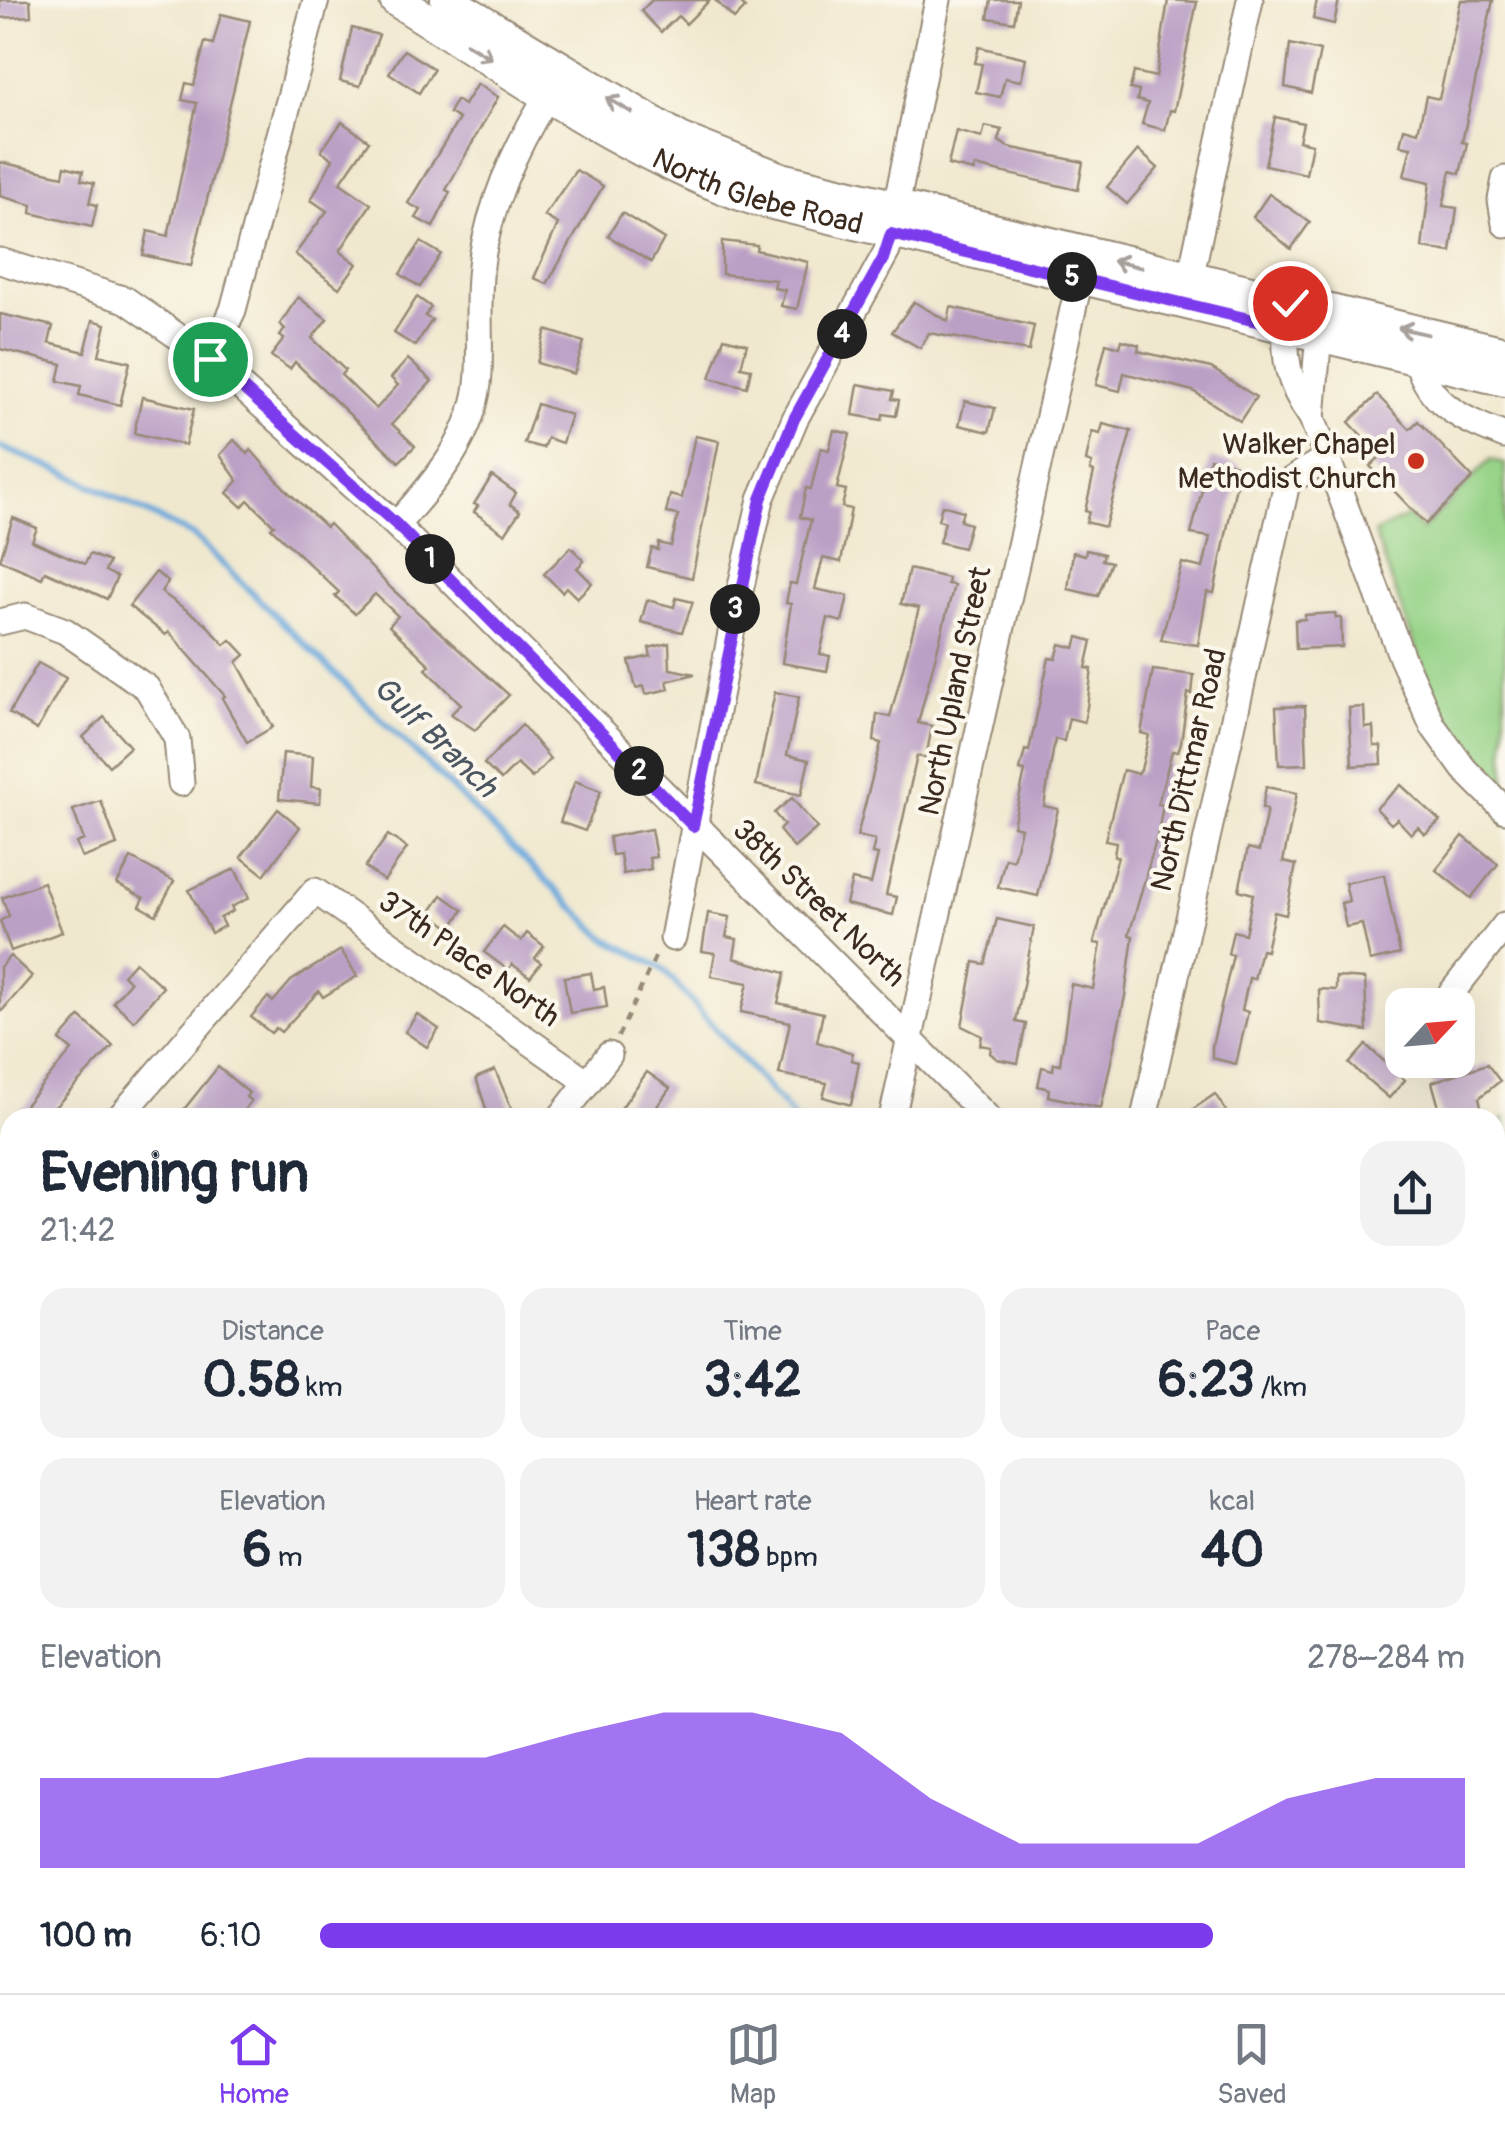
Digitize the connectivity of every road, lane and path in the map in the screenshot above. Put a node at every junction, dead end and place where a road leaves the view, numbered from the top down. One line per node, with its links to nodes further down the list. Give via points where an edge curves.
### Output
1 (316, 0): 15 (street, via 233,310)
2 (396, 0): 6 (main road, North Glebe Road, one-way to 6)
3 (447, 0): 6 (main road, North Glebe Road)
4 (938, 0): 8 (street)
5 (1250, 0): 12 (street)
6 (556, 82): 8 (main road, North Glebe Road, via 713,154); 20 (street, via 503,176 484,246 480,376 468,424 443,473)
7 (1505, 179): 9 (street)
8 (893, 221): 11 (main road, North Glebe Road); 12 (main road, North Glebe Road, one-way to 8); 24 (street, via 883,259 782,443 761,499)
9 (1505, 224)
10 (0, 261): 15 (street, 38th Street North, via 126,300)
11 (1080, 278): 13 (main road, North Glebe Road); 28 (street, North Upland Street)
12 (1190, 279): 13 (main road, North Glebe Road)
13 (1304, 319): 14 (main road, North Glebe Road, one-way to 13); 16 (main road, North Glebe Road); 19 (street, via 1288,374)
14 (1505, 353)
15 (210, 359): 20 (street, 38th Street North)
16 (1416, 359): 17 (main road, North Glebe Road); 18 (street, via 1422,382 1447,410)
17 (1505, 380)
18 (1505, 436)
19 (1328, 458): 23 (street, via 1433,726); 35 (street, North Dittmar Road, via 1287,483)
20 (396, 524): 24 (street, 38th Street North)
21 (0, 622): 22 (street, via 25,616 65,631 148,688 178,738)
22 (181, 783)
23 (1505, 810)
24 (693, 826): 26 (street); 28 (street, 38th Street North)
25 (1505, 925): 27 (street)
26 (666, 944): 29 (path)
27 (1455, 988)
28 (912, 1039): 33 (street, North Upland Street); 34 (street, 38th Street North)
29 (609, 1056): 30 (street)
30 (586, 1082): 31 (street, 37th Place North, via 315,890); 32 (street)
31 (129, 1108)
32 (567, 1108)
33 (895, 1108)
34 (978, 1108)
35 (1146, 1108)

